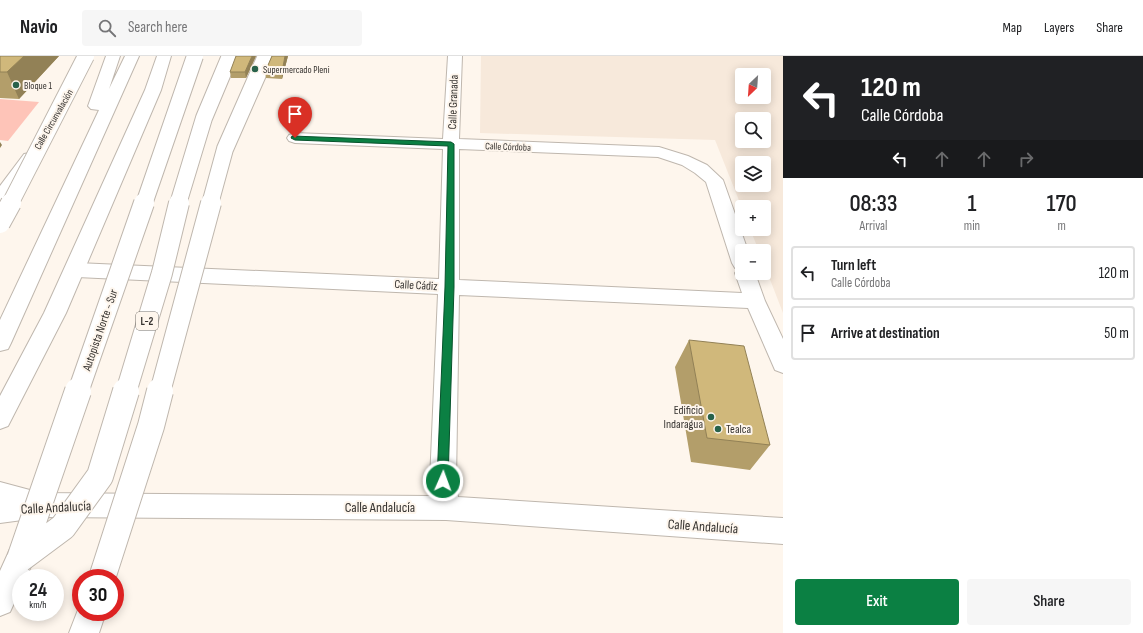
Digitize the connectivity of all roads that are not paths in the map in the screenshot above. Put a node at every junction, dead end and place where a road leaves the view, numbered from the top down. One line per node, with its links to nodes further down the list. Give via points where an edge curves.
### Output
1 (86, 56): 14 (main road, bridge)
2 (89, 56): 12 (main road, Calle Circunvalación, via 46,136)
3 (113, 56): 13 (main road)
4 (132, 56): 13 (main road)
5 (164, 56): 22 (main road, via 153,90 55,313)
6 (195, 56): 28 (main road, Autopista Norte - Sur / L-2, bridge)
7 (230, 56): 28 (main road, L-2, bridge, via 204,118 174,218 160,280 100,476 63,527)
8 (266, 56): 29 (main road, bridge, via 225,149 151,426)
9 (455, 56): 11 (main road, Calle Granada)
10 (295, 138): 11 (main road, Calle Córdoba)
11 (451, 144): 15 (main road, Calle Córdoba, via 658,152 693,163 714,180); 18 (main road, Calle Granada)
12 (0, 199)
13 (56, 222): 20 (main road)
14 (0, 223)
15 (736, 244)
16 (77, 270): 18 (main road, Calle Cádiz)
17 (748, 280): 19 (main road)
18 (449, 287): 19 (main road, Calle Cádiz); 25 (main road, Calle Granada, via 443,481)
19 (755, 301): 21 (main road)
20 (0, 343)
21 (783, 364)
22 (0, 420)
23 (0, 494): 24 (main road)
24 (45, 505): 25 (main road, Calle Andalucía); 26 (main road, Calle Andalucía)
25 (446, 508): 27 (main road, Calle Andalucía)
26 (0, 511)
27 (783, 531)
28 (20, 559): 30 (main road, Autopista Norte - Sur / L-2)
29 (105, 569)
30 (0, 602)
31 (88, 621): 32 (main road)
32 (84, 633)

